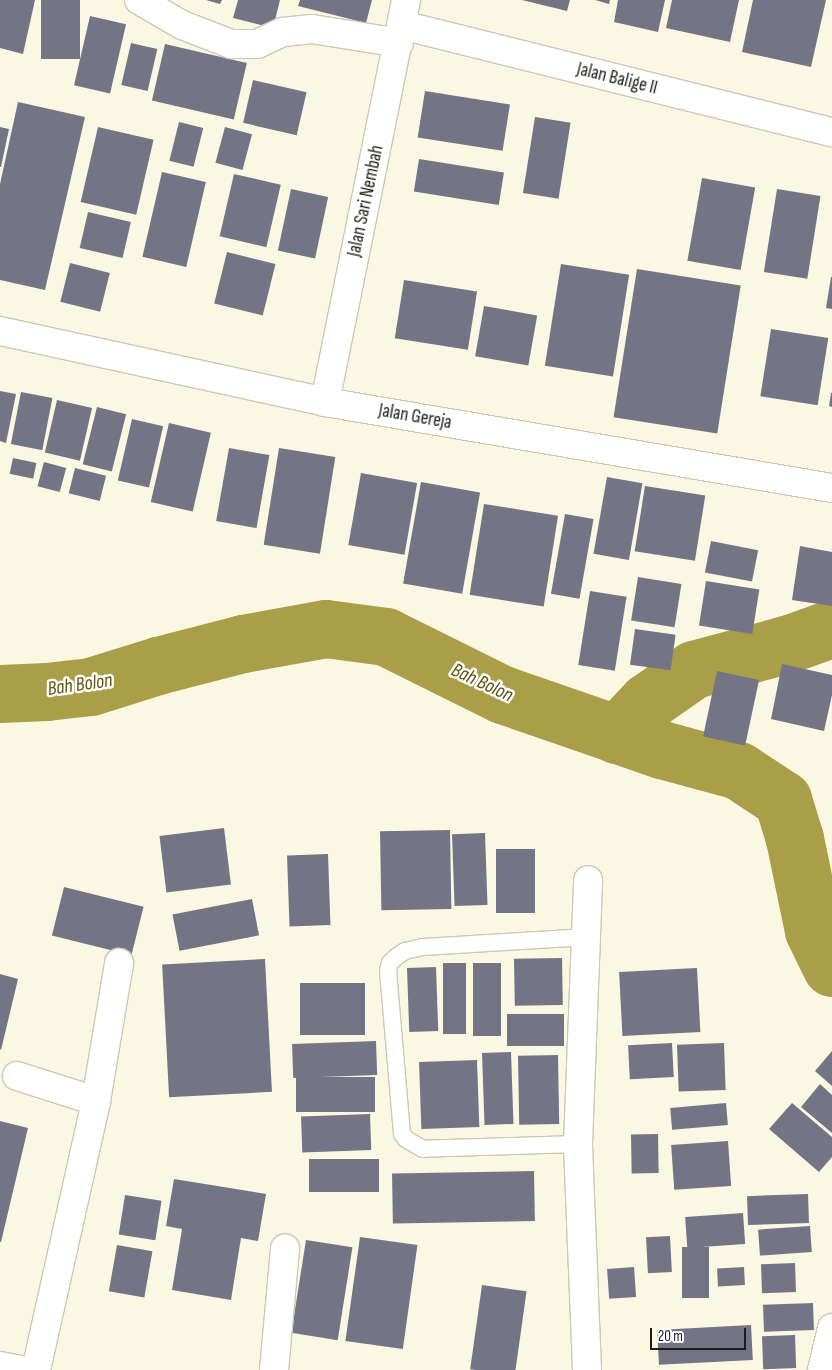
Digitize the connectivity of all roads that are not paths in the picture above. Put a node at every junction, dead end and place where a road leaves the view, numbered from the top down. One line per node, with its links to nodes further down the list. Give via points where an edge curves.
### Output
1 (139, 0): 2 (street, Jalan Balige II, via 182,25 231,44 257,44 283,32)
2 (402, 22): 3 (street, Jalan Balige II); 5 (street, Jalan Sari Nembah)
3 (832, 132)
4 (0, 331): 5 (street, Jalan Gereja)
5 (325, 402): 6 (street, Jalan Gereja)
6 (832, 488)
7 (588, 880): 8 (street)
8 (587, 937): 12 (street); 12 (lane, via 423,947 405,951 396,957 388,971 402,1134 411,1144 423,1149)
9 (119, 962): 11 (street)
10 (17, 1076): 11 (street)
11 (96, 1101): 17 (street)
12 (578, 1144): 19 (street)
13 (284, 1248): 18 (street)
14 (832, 1328): 20 (street)
15 (0, 1366): 16 (street)
16 (20, 1370)
17 (36, 1370)
18 (274, 1370)
19 (587, 1370)
20 (822, 1370)

